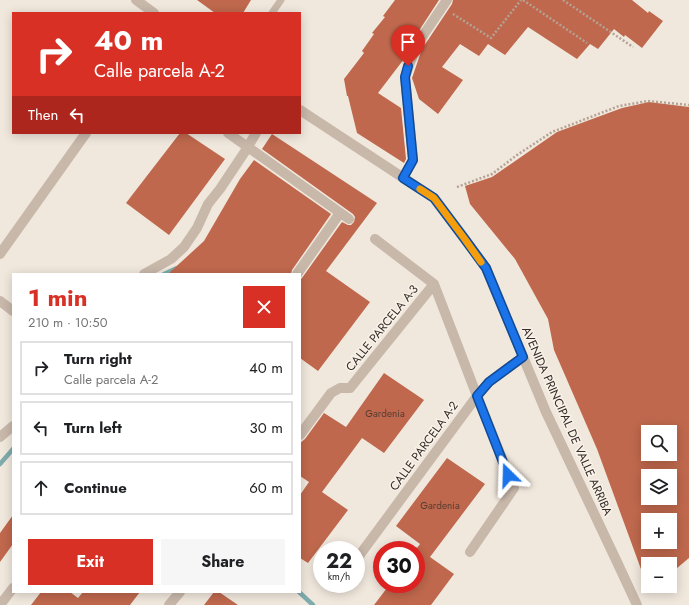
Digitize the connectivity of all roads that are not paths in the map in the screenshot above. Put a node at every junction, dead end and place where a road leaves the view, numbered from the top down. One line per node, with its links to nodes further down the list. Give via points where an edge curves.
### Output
1 (136, 0): 4 (street)
2 (281, 0): 5 (lane)
3 (444, 4): 11 (street, via 416,46 405,77 413,160)
4 (153, 12)
5 (273, 12)
6 (301, 111): 11 (street, AVENIDA PRINCIPAL DE VALLE ARRIBA)
7 (85, 134): 15 (street)
8 (229, 134): 10 (street)
9 (255, 134): 10 (street)
10 (248, 147): 12 (street); 16 (street, via 208,204 197,228 184,247 171,259)
11 (403, 178): 21 (street, AVENIDA PRINCIPAL DE VALLE ARRIBA, via 434,198 486,268)
12 (340, 212): 13 (street); 17 (street)
13 (349, 219)
14 (375, 239): 18 (street)
15 (0, 254)
16 (146, 273)
17 (298, 273)
18 (434, 284): 22 (street); 24 (street, CALLE PARCELA A-3, via 350,388 340,388 331,393)
19 (0, 301): 20 (street)
20 (12, 310)
21 (523, 357): 22 (street, CALLE PARCELA A-2, via 489,382); 32 (street, AVENIDA PRINCIPAL DE VALLE ARRIBA, via 546,412)
22 (477, 396): 26 (street, CALLE PARCELA A-2); 27 (street, via 514,488)
23 (12, 427): 25 (street)
24 (301, 434)
25 (0, 437)
26 (365, 548)
27 (470, 552)
28 (12, 589): 30 (street)
29 (179, 593): 31 (street)
30 (0, 605)
31 (169, 605)
32 (637, 605)

